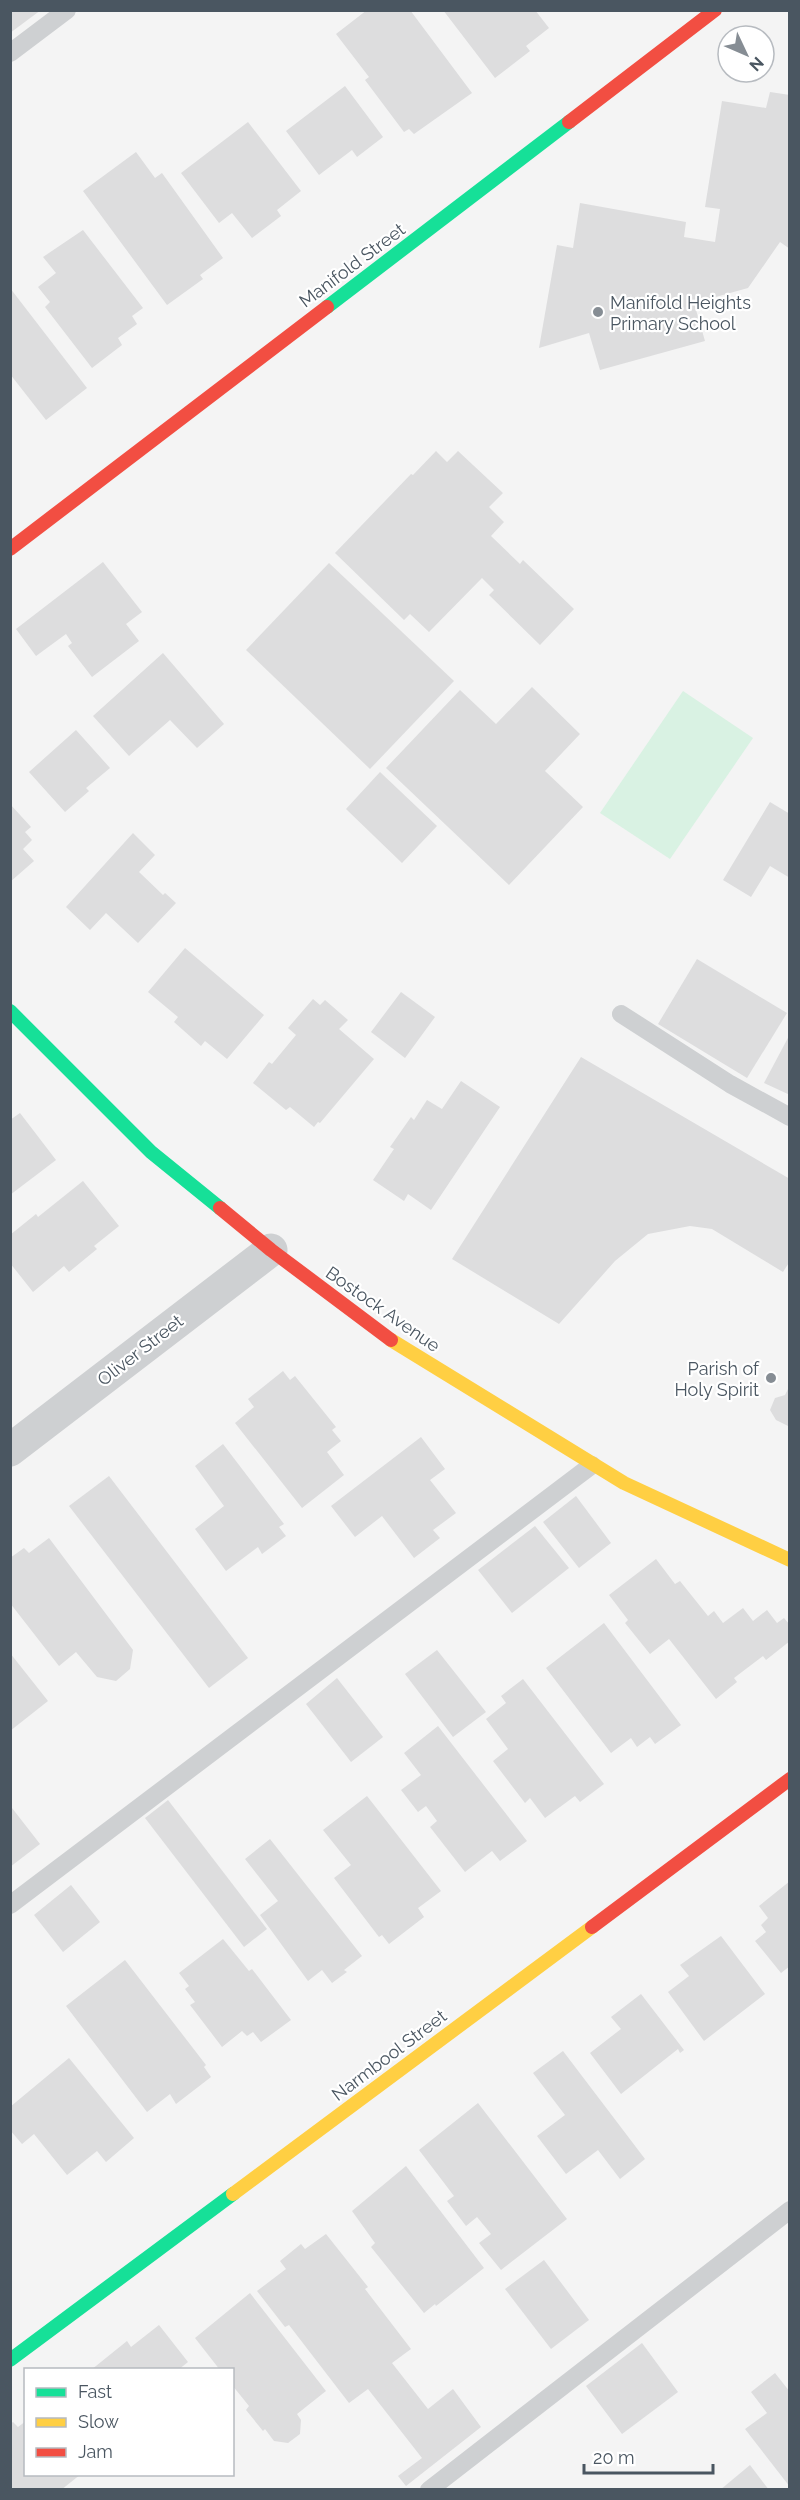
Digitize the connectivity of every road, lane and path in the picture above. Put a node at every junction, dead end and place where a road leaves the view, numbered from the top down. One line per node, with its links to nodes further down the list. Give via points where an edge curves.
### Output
1 (67, 10): 3 (lane)
2 (715, 10): 4 (street, Manifold Street)
3 (10, 53)
4 (10, 549)
5 (10, 1011): 8 (street, Bostock Avenue, via 151,1152)
6 (621, 1014): 7 (lane)
7 (789, 1117)
8 (271, 1250): 9 (street, Oliver Street); 10 (street, Bostock Avenue, via 392,1341)
9 (10, 1450)
10 (592, 1465): 11 (street, Bostock Avenue); 13 (lane)
11 (789, 1560)
12 (789, 1779): 15 (street, Narmbool Street)
13 (10, 1905)
14 (789, 2210): 16 (lane)
15 (10, 2360)
16 (429, 2490)

